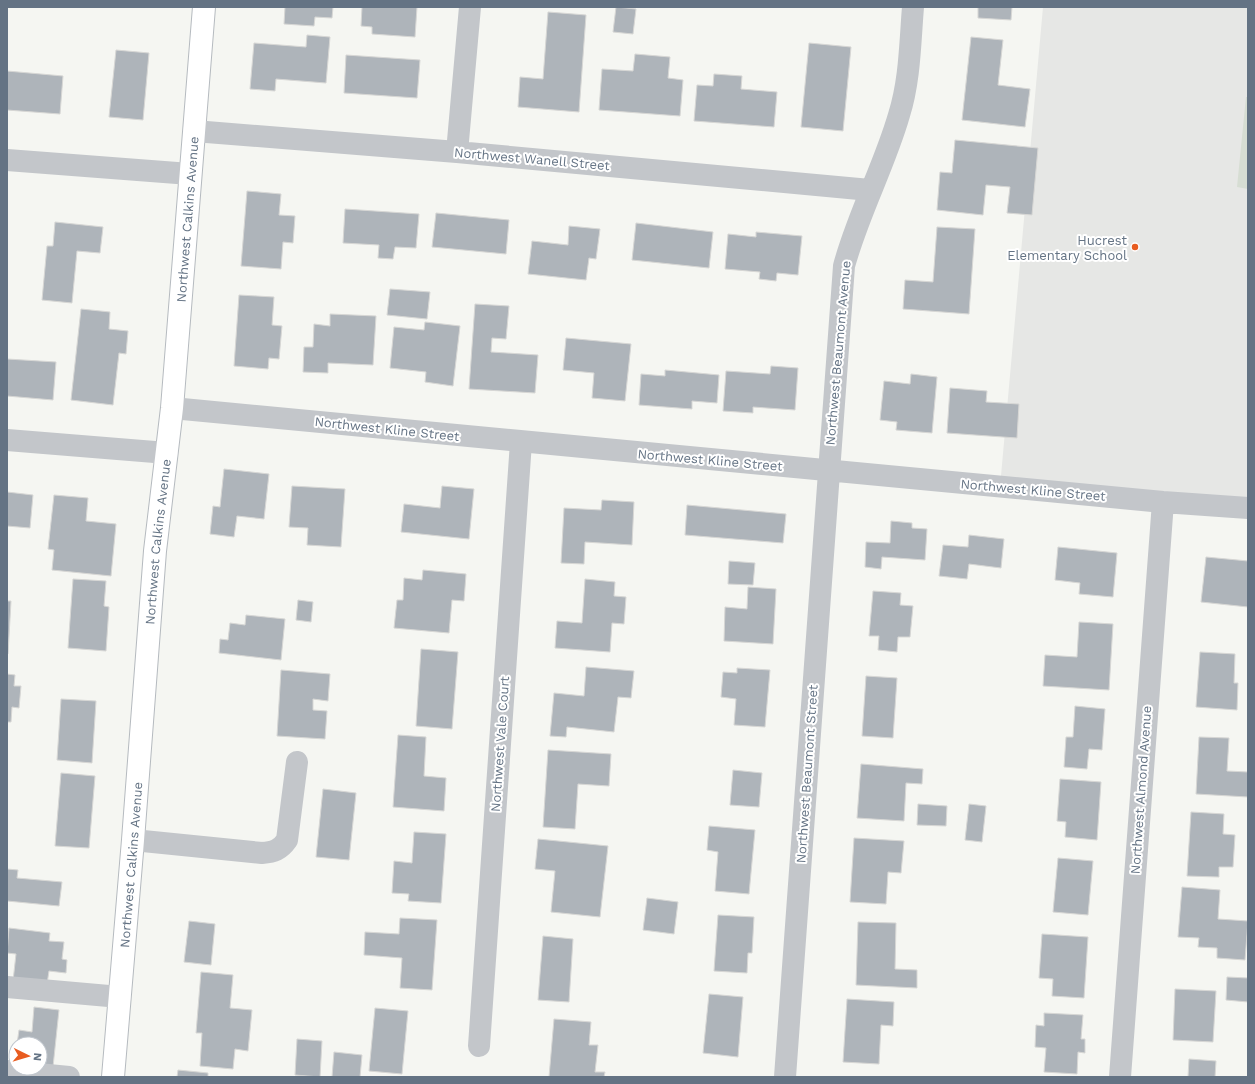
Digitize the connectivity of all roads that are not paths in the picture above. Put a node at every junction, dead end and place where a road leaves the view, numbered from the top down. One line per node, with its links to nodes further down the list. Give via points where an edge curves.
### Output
1 (204, 7): 4 (street, Northwest Calkins Avenue)
2 (470, 7): 5 (street)
3 (913, 7): 8 (street, Northwest Beaumont Avenue, via 907,80 900,114 890,145)
4 (194, 131): 5 (street, Northwest Wanell Street); 7 (street, Northwest Calkins Avenue)
5 (457, 152): 8 (street, Northwest Wanell Street)
6 (7, 160): 7 (street)
7 (190, 174): 9 (street, Northwest Calkins Avenue)
8 (870, 190): 13 (street, Northwest Beaumont Avenue, via 856,223 844,266)
9 (172, 408): 11 (street, Northwest Kline Street); 12 (street, Northwest Calkins Avenue)
10 (7, 440): 12 (street)
11 (520, 442): 13 (street, Northwest Kline Street); 20 (street, Northwest Vale Court)
12 (167, 453): 17 (street, Northwest Calkins Avenue, via 155,551)
13 (828, 470): 14 (street, Northwest Kline Street); 24 (street, Northwest Beaumont Street)
14 (1163, 502): 15 (street, Northwest Kline Street); 25 (street, Northwest Almond Avenue)
15 (1248, 508)
16 (298, 762): 17 (street, via 287,840 274,852 262,853)
17 (133, 840): 19 (street, Northwest Calkins Avenue)
18 (7, 988): 19 (street)
19 (120, 997): 23 (street, Northwest Calkins Avenue)
20 (479, 1046)
21 (7, 1071): 22 (street)
22 (69, 1077)
23 (112, 1077)
24 (785, 1077)
25 (1120, 1077)

